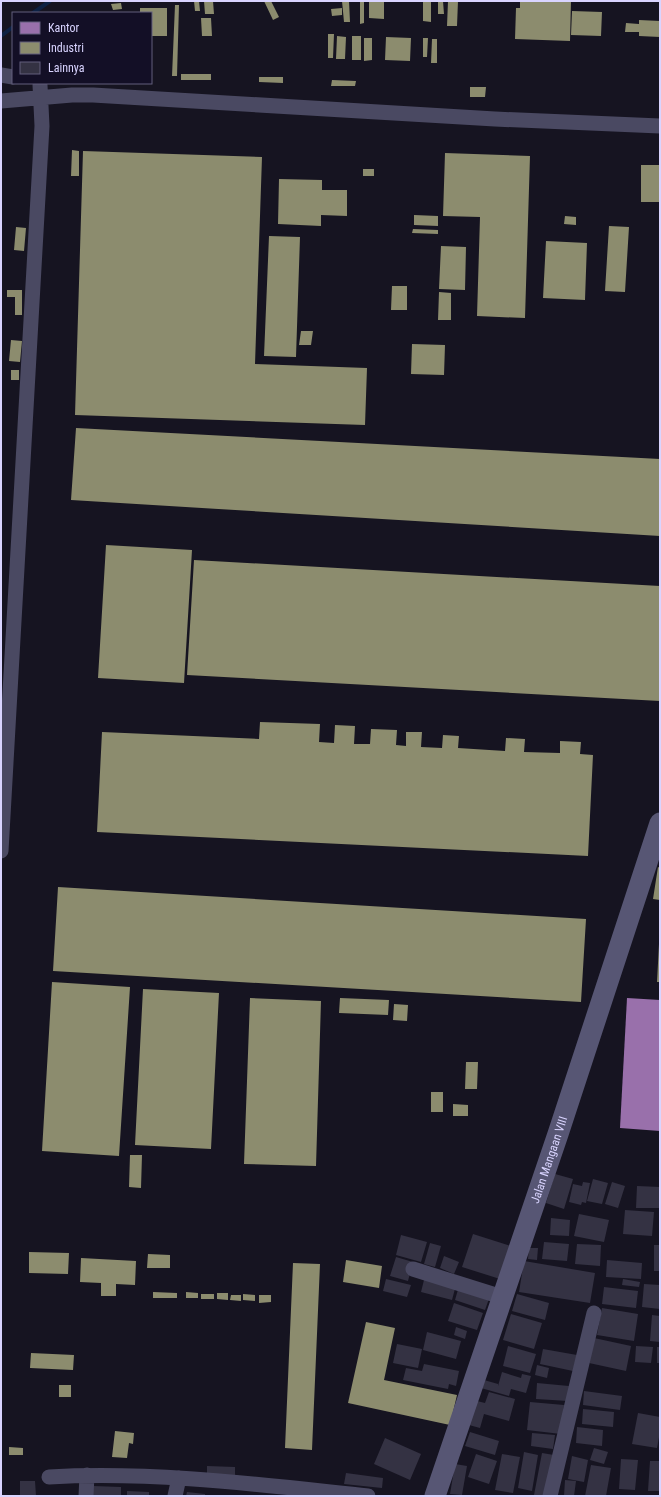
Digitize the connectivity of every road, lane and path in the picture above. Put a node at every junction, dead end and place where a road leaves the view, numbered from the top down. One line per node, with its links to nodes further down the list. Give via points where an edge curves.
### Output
1 (1, 75): 2 (street)
2 (12, 77)
3 (38, 89): 4 (street); 5 (street, via 72,95); 7 (street, via 42,126)
4 (1, 101)
5 (660, 126)
6 (660, 823): 8 (street, Jalan Mangaan VIII)
7 (1, 851)
8 (654, 858): 10 (street, Jalan Mangaan VIII)
9 (413, 1269): 10 (street)
10 (502, 1297): 18 (street, Jalan Mangaan VIII)
11 (594, 1312): 19 (street)
12 (87, 1475): 13 (street); 14 (street); 15 (street)
13 (49, 1477)
14 (179, 1478): 16 (street); 17 (street)
15 (86, 1496)
16 (174, 1496)
17 (368, 1496)
18 (435, 1496)
19 (550, 1496)

